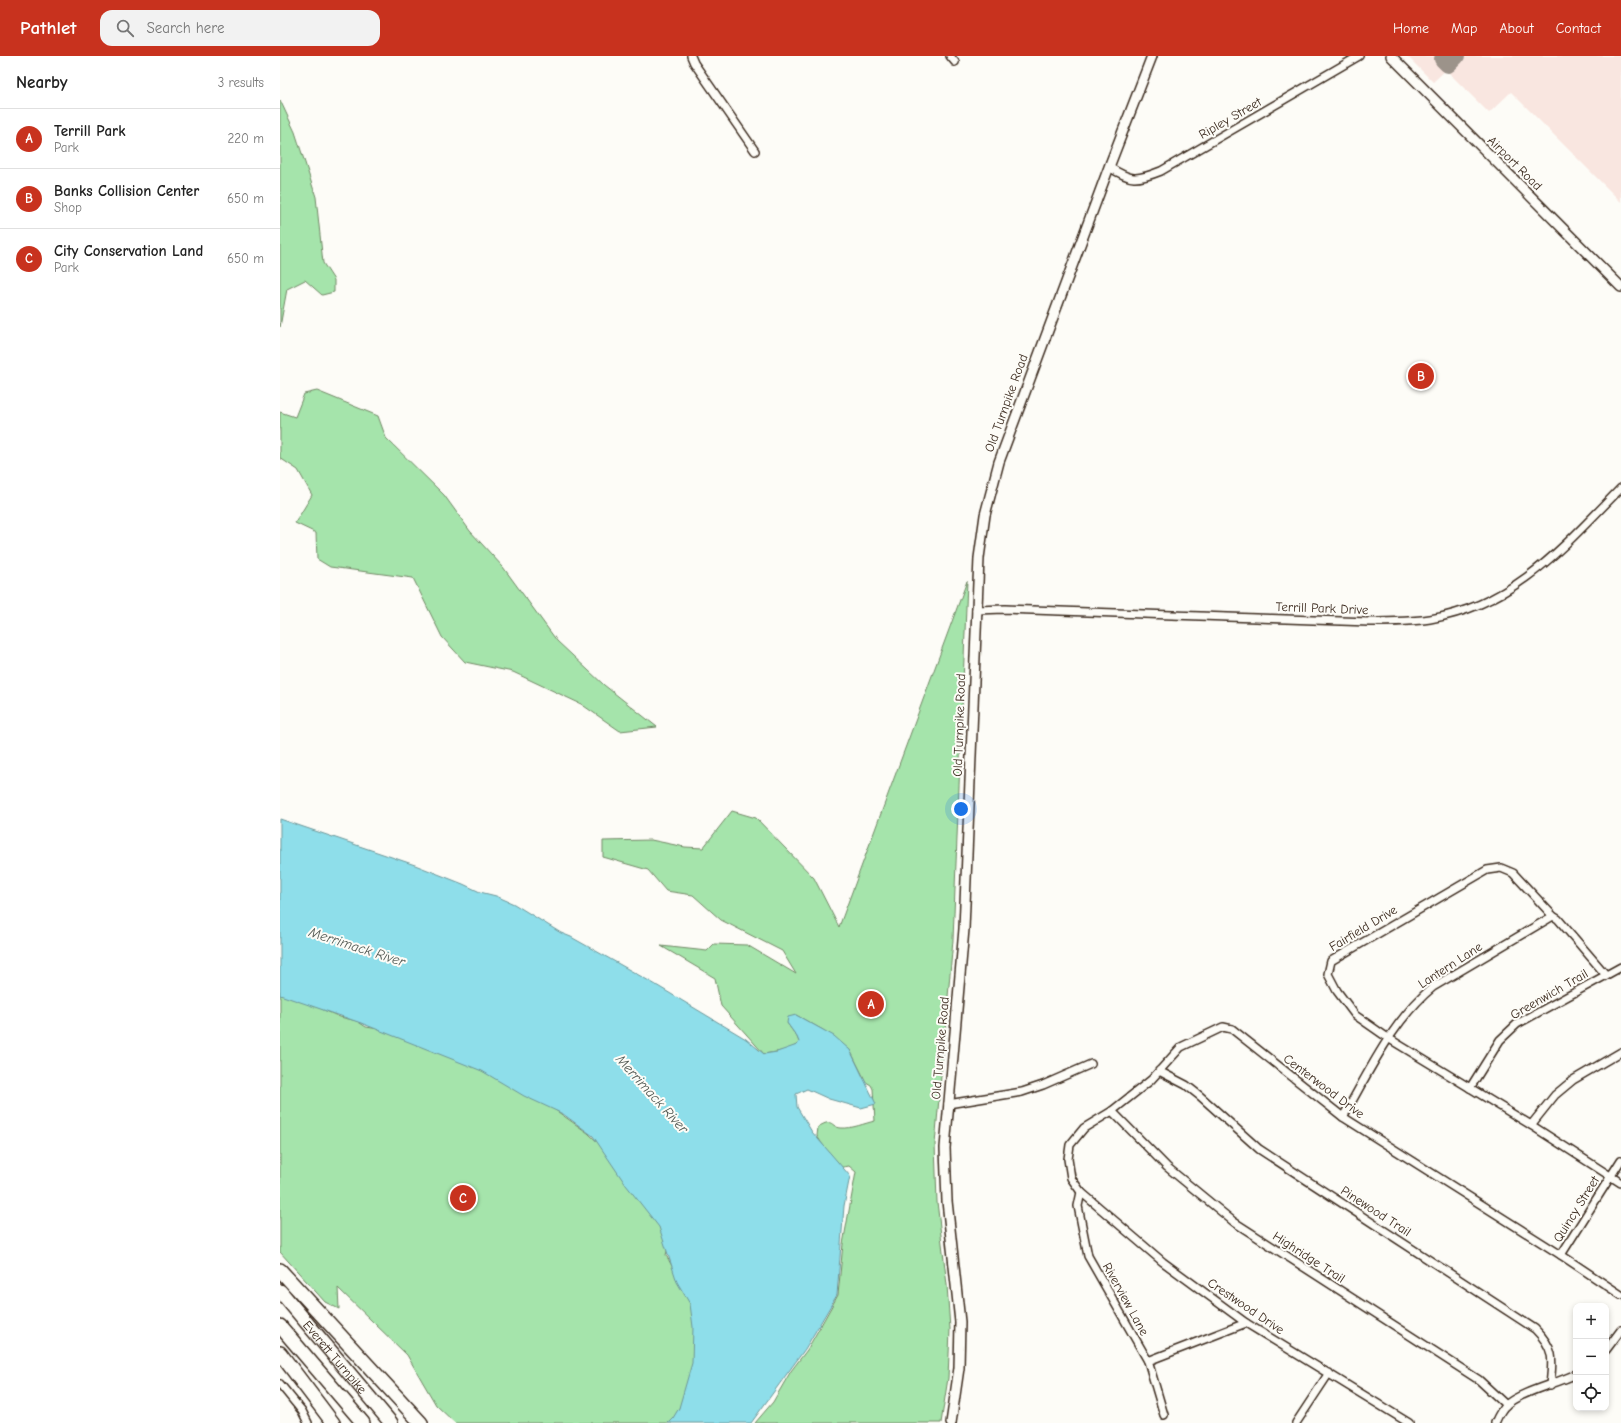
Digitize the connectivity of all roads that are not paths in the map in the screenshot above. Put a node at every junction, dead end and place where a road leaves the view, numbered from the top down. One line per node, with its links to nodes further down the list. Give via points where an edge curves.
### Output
1 (691, 56): 5 (street)
2 (1152, 56): 6 (street, Old Turnpike Road)
3 (1360, 56): 6 (street, Ripley Street, via 1161,171 1147,177 1132,178 1124,177)
4 (1391, 56): 7 (street, Airport Road)
5 (755, 152)
6 (1109, 167): 9 (street, Old Turnpike Road, via 989,495 982,533)
7 (1621, 287)
8 (1621, 488): 9 (street, Terrill Park Drive, via 1533,574 1501,594 1473,607 1430,619 1369,622)
9 (976, 610): 18 (street, Old Turnpike Road, via 964,929)
10 (1553, 916): 12 (street, Fairfield Drive); 13 (street, Lantern Lane, via 1433,987 1419,998); 13 (street, Fairfield Drive, via 1513,873 1501,868 1487,870 1331,961 1328,974 1337,991 1355,1015)
11 (1621, 967): 12 (street, Greenwich Trail)
12 (1606, 975): 17 (street, Greenwich Trail, via 1517,1024 1500,1040)
13 (1388, 1038): 17 (street, Fairfield Drive); 20 (street, Lantern Lane)
14 (1621, 1052): 21 (street, via 1573,1080 1555,1095)
15 (1092, 1064): 18 (street, via 1022,1092)
16 (1159, 1071): 19 (street, Centerwood Drive); 20 (street, Centerwood Drive, via 1181,1047 1223,1027 1232,1029); 40 (street, Pinewood Trail, via 1195,1092 1259,1149 1536,1329 1549,1345 1551,1352)
17 (1470, 1088): 21 (street, Fairfield Drive)
18 (948, 1104): 49 (street, Old Turnpike Road, via 945,1148 947,1201 958,1292 960,1337 959,1368)
19 (1112, 1111): 25 (street, Centerwood Drive, via 1084,1128 1070,1145 1068,1159 1071,1178); 41 (street, Highridge Trail, via 1167,1167 1234,1222 1479,1380)
20 (1343, 1117): 26 (street, Centerwood Drive)
21 (1531, 1125): 23 (street, Fairfield Drive)
22 (1621, 1160): 23 (street, Quincy Street)
23 (1611, 1177): 24 (street, Fairfield Drive); 26 (street, Quincy Street)
24 (1621, 1183)
25 (1082, 1192): 30 (street, Crestwood Drive, via 1163,1262); 36 (street, Riverview Lane, via 1078,1206 1088,1256)
26 (1561, 1255): 29 (street, Centerwood Drive)
27 (280, 1270): 35 (highway)
28 (280, 1292): 46 (highway, Everett Turnpike)
29 (1621, 1295)
30 (1246, 1323): 36 (street); 37 (street, Crestwood Drive)
31 (280, 1326): 45 (highway, Everett Turnpike)
32 (1621, 1330): 33 (street)
33 (1609, 1346)
34 (280, 1353): 43 (highway)
35 (363, 1360): 47 (highway); 48 (highway)
36 (1148, 1361): 42 (street, Riverview Lane)
37 (1329, 1373): 50 (street); 51 (street, Crestwood Drive)
38 (1574, 1375): 40 (street)
39 (280, 1384): 44 (street, via 302,1411)
40 (1550, 1385): 41 (street)
41 (1506, 1405): 52 (street)
42 (1164, 1415)
43 (330, 1420)
44 (308, 1423)
45 (363, 1423)
46 (391, 1423)
47 (421, 1423)
48 (431, 1423)
49 (951, 1423)
50 (1296, 1423)
51 (1409, 1423)
52 (1495, 1423)

